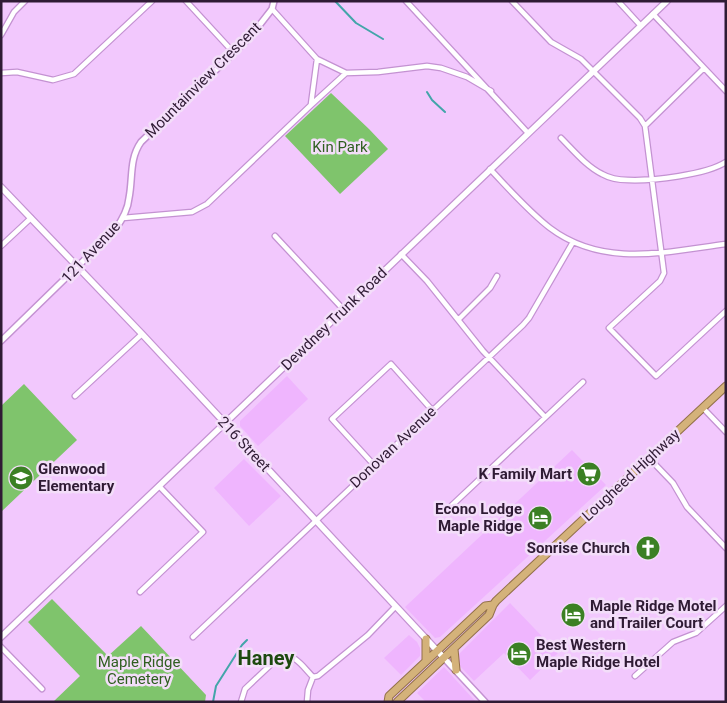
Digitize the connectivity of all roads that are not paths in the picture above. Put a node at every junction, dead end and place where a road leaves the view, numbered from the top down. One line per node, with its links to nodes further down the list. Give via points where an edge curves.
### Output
1 (25, 1): 12 (street, via 14,12)
2 (152, 1): 17 (street, via 74,74 52,80 16,72)
3 (186, 1): 13 (street)
4 (274, 1): 9 (street, Mountainview Crescent)
5 (406, 1): 20 (street)
6 (512, 1): 16 (street, via 551,42)
7 (618, 1): 11 (street)
8 (667, 1): 10 (main road, Dewdney Trunk Road)
9 (272, 9): 13 (street, Mountainview Crescent); 14 (street)
10 (653, 14): 11 (main road, Dewdney Trunk Road); 15 (street)
11 (641, 26): 16 (main road, Dewdney Trunk Road)
12 (1, 35)
13 (234, 53): 30 (street, Mountainview Crescent, via 137,146 130,197)
14 (317, 59): 18 (street); 21 (street)
15 (704, 68): 19 (street); 22 (street)
16 (594, 70): 22 (street); 23 (main road, Dewdney Trunk Road)
17 (1, 73)
18 (346, 73): 20 (street, via 426,66 451,70); 21 (street, 121 Avenue)
19 (726, 90)
20 (491, 92): 23 (street)
21 (311, 105): 30 (street, 121 Avenue, via 207,204 192,212)
22 (645, 126): 27 (street)
23 (528, 133): 26 (main road, Dewdney Trunk Road)
24 (561, 138): 27 (street, via 591,168 603,175 628,180)
25 (726, 162): 27 (street, via 704,172)
26 (490, 168): 32 (street, via 540,220); 36 (main road, Dewdney Trunk Road)
27 (652, 178): 35 (street)
28 (1, 187): 29 (main road, 216 Street)
29 (30, 218): 34 (street); 37 (main road, 216 Street)
30 (123, 218): 37 (street, 121 Avenue)
31 (274, 236): 39 (street)
32 (573, 242): 35 (street, via 617,254); 44 (street, Donovan Avenue, via 529,318)
33 (726, 244): 35 (street)
34 (1, 246)
35 (661, 252): 40 (street, via 662,277 609,328 656,376)
36 (401, 254): 39 (main road, Dewdney Trunk Road); 41 (street)
37 (78, 268): 42 (main road, 216 Street); 43 (street, 121 Avenue)
38 (497, 276): 41 (street, via 490,288)
39 (343, 310): 51 (main road, Dewdney Trunk Road)
40 (726, 311)
41 (459, 319): 44 (street)
42 (142, 334): 47 (street); 51 (main road, 216 Street)
43 (1, 341)
44 (489, 357): 49 (street, Donovan Avenue); 50 (street)
45 (583, 382): 50 (street)
46 (726, 386): 48 (highway, Lougheed Highway)
47 (75, 396)
48 (703, 408): 52 (street); 53 (highway, Lougheed Highway)
49 (432, 410): 54 (street, Donovan Avenue); 54 (street, via 391,364 332,419)
50 (545, 417): 56 (street)
51 (225, 423): 55 (main road, Dewdney Trunk Road); 57 (main road, 216 Street)
52 (726, 432)
53 (649, 458): 58 (street, via 673,484 687,507); 60 (highway, Lougheed Highway)
54 (374, 465): 57 (street, Donovan Avenue)
55 (159, 486): 59 (street, via 203,532); 63 (main road, Dewdney Trunk Road)
56 (449, 508)
57 (315, 520): 62 (main road, 216 Street); 64 (street, Donovan Avenue)
58 (726, 548)
59 (140, 592)
60 (493, 605): 67 (highway, Lougheed Highway, via 489,615); 68 (highway, Lougheed Highway, via 485,606)
61 (726, 606): 72 (street, via 696,633 673,642)
62 (395, 607): 65 (main road, 216 Street); 73 (street, via 368,635)
63 (1, 637)
64 (193, 637)
65 (426, 638): 68 (main road, 216 Street); 70 (highway)
66 (1, 647): 74 (street)
67 (454, 648): 69 (highway, Lougheed Highway); 71 (highway)
68 (437, 650): 69 (main road, 216 Street); 70 (highway, Lougheed Highway)
69 (444, 658): 71 (street, 216 Street); 78 (highway, Lougheed Highway)
70 (426, 661): 77 (highway, Lougheed Highway, via 389,696)
71 (456, 670): 79 (street, 216 Street)
72 (635, 676)
73 (313, 677): 75 (street, via 295,659 280,656 245,689); 76 (street)
74 (42, 689)
75 (241, 702)
76 (307, 702)
77 (388, 702)
78 (397, 702)
79 (486, 702)

